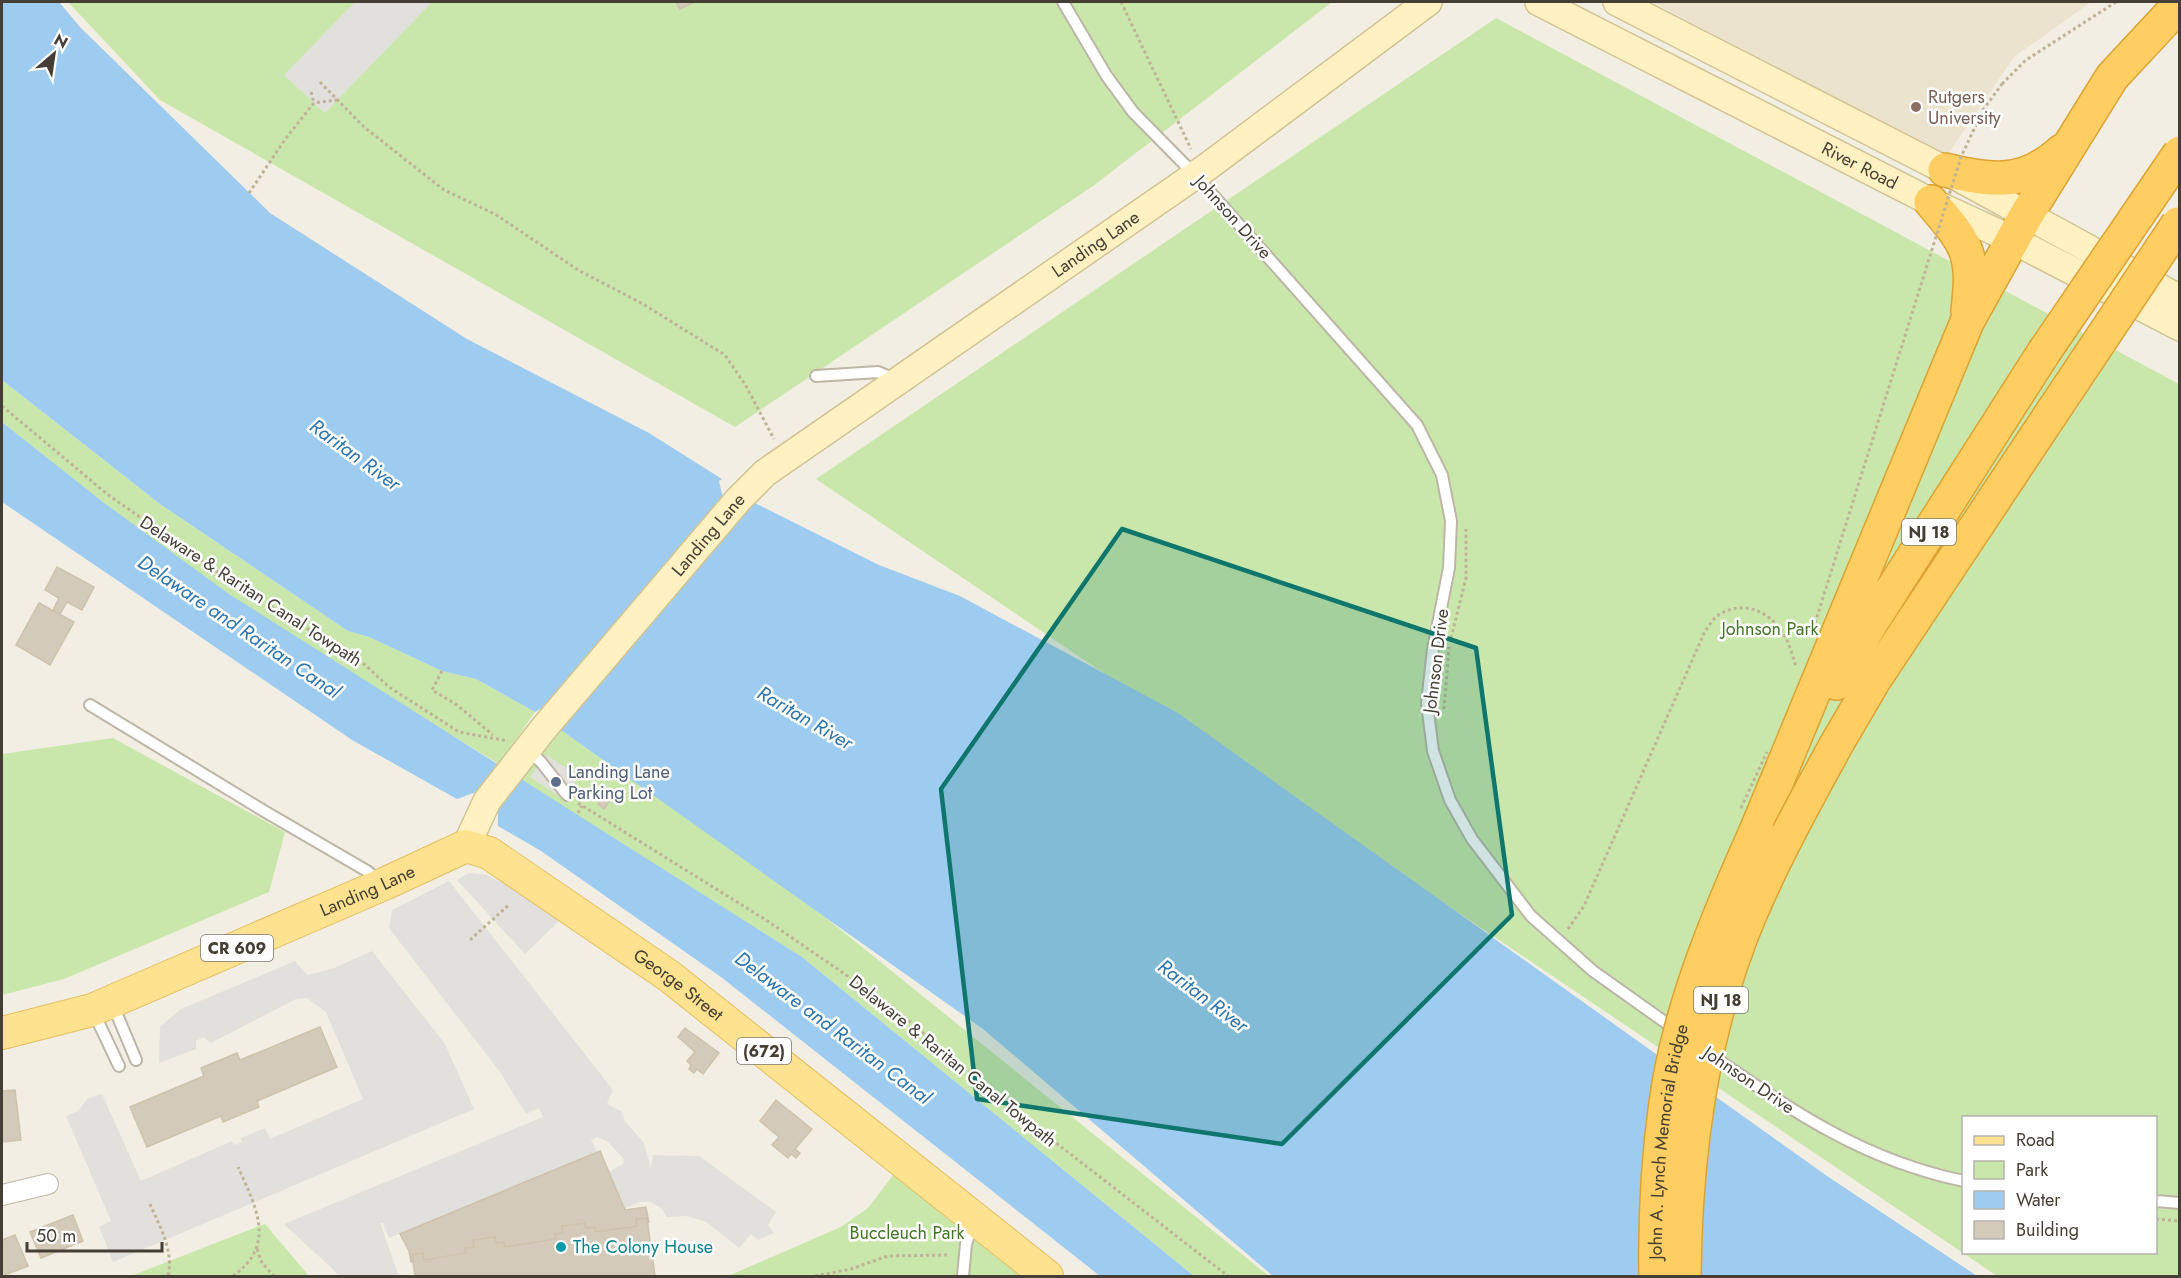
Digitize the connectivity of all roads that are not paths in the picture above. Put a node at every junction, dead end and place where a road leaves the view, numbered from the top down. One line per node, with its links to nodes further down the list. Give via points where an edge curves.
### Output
1 (1063, 2): 9 (lane, Johnson Drive, via 1133,112)
2 (1428, 2): 9 (main road, Landing Lane)
3 (1539, 2): 10 (main road, River Road)
4 (1617, 2): 8 (main road, River Road)
5 (2180, 4): 6 (highway, via 2112,77)
6 (2072, 141): 8 (highway, via 2046,166 2011,179 1981,178); 12 (highway)
7 (2180, 153): 19 (highway, NJ 18, bridge, via 2044,352)
8 (1945, 170): 12 (main road, River Road)
9 (1195, 175): 17 (main road, Landing Lane); 28 (lane, Johnson Drive, via 1411,415 1442,475 1451,540 1433,649 1427,703 1429,728 1440,777 1472,840 1531,916 1557,942 1692,1042 1836,1136 1874,1155)
10 (1930, 202): 12 (main road, River Road); 14 (highway, via 1955,230 1968,254 1972,275)
11 (2179, 222): 37 (highway, John A. Lynch Memorial Bridge / NJ 18, bridge, via 1874,680 1791,828 1756,902 1727,981 1694,1119 1685,1212)
12 (2020, 227): 13 (main road, River Road); 14 (highway); 15 (main road, River Road)
13 (2180, 299)
14 (1967, 322): 19 (highway)
15 (2180, 327)
16 (816, 376): 17 (lane, via 878,372)
17 (897, 380): 20 (main road, Landing Lane, via 789,455 738,500)
18 (90, 705): 23 (lane, via 367,871)
19 (1813, 711): 36 (highway, John A. Lynch Memorial Bridge / NJ 18, bridge, via 1725,900 1678,1046 1666,1102 1655,1218)
20 (522, 750): 21 (lane, via 541,762); 22 (main road, Landing Lane, via 487,801)
21 (567, 795)
22 (466, 846): 23 (main road, Landing Lane / CR 609); 33 (main road, George Street / (672), via 489,853 669,976)
23 (384, 885): 24 (main road, Landing Lane / CR 609)
24 (102, 1005): 25 (main road, Landing Lane / CR 609); 26 (lane); 27 (lane)
25 (2, 1033)
26 (136, 1060)
27 (120, 1066)
28 (1962, 1181)
29 (48, 1184): 30 (street)
30 (2, 1195)
31 (2157, 1201): 32 (lane)
32 (2180, 1203)
33 (975, 1218): 34 (lane, via 966,1244); 35 (main road, George Street / (672))
34 (963, 1276)
35 (1047, 1276)
36 (1656, 1276)
37 (1684, 1276)

